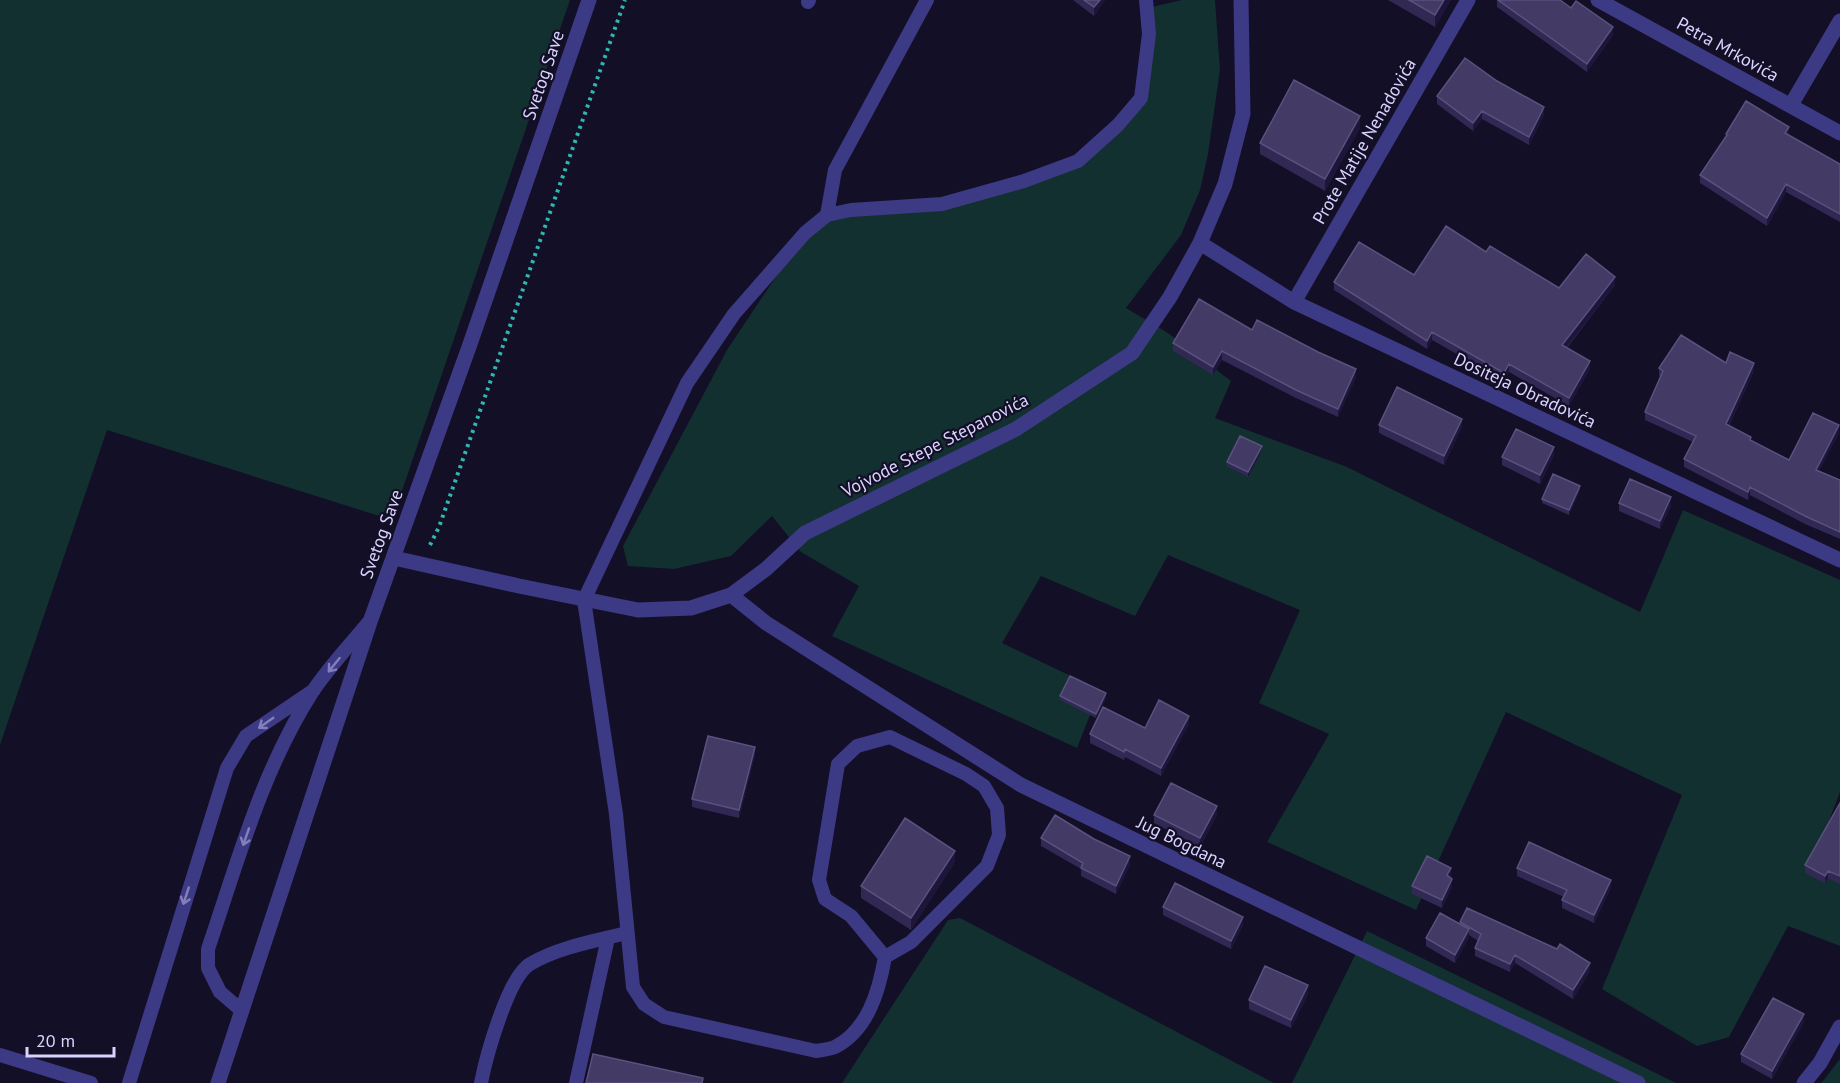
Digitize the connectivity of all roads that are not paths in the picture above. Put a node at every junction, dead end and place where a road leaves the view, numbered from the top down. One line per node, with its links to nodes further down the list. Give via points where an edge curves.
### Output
1 (589, 0): 13 (street, Svetog Save)
2 (927, 0): 10 (lane, via 835,170)
3 (1146, 0): 10 (lane, via 1149,33 1141,98 1078,161 942,204)
4 (1241, 0): 11 (street, Vojvode Stepe Stepanovića, via 1243,114 1225,184)
5 (1468, 0): 12 (street, Prote Matije Nenadovića)
6 (1598, 0): 8 (street, Petra Mrkovića)
7 (1840, 21): 8 (street)
8 (1791, 105): 9 (street, Petra Mrkovića)
9 (1840, 133)
10 (827, 215): 16 (lane, via 805,233 734,314 687,383)
11 (1200, 243): 12 (street, Dositeja Obradovića); 15 (street, Vojvode Stepe Stepanovića, via 1170,297 1132,352 1016,429 805,533)
12 (1294, 302): 14 (street, Dositeja Obradovića)
13 (394, 558): 16 (street, Vojvode Stepe Stepanovića); 17 (street, Svetog Save)
14 (1840, 560)
15 (731, 595): 16 (street, Vojvode Stepe Stepanovića, via 691,608 638,610); 30 (street, Jug Bogdana, via 766,623 1021,785)
16 (584, 600): 19 (lane, via 616,814)
17 (371, 619): 18 (lane, one-way to 18); 22 (street, Svetog Save)
18 (314, 690): 22 (lane, one-way to 22, via 264,785 208,948 208,968 220,992); 26 (lane, one-way to 26, via 246,736 227,768)
19 (627, 933): 20 (lane); 21 (lane, via 633,987 644,1004 664,1017 816,1052 835,1047 868,1015)
20 (608, 938): 28 (lane, via 527,965 501,1010); 29 (lane)
21 (885, 957): 21 (lane, via 912,942 987,866 999,835 997,808 984,786 890,737 857,746 838,764 819,880 825,899 851,916)
22 (242, 1011): 27 (street, Svetog Save)
23 (1840, 1027): 31 (street)
24 (0, 1055): 25 (lane)
25 (91, 1083)
26 (129, 1083)
27 (218, 1083)
28 (481, 1083)
29 (576, 1083)
30 (1638, 1083)
31 (1804, 1083)

